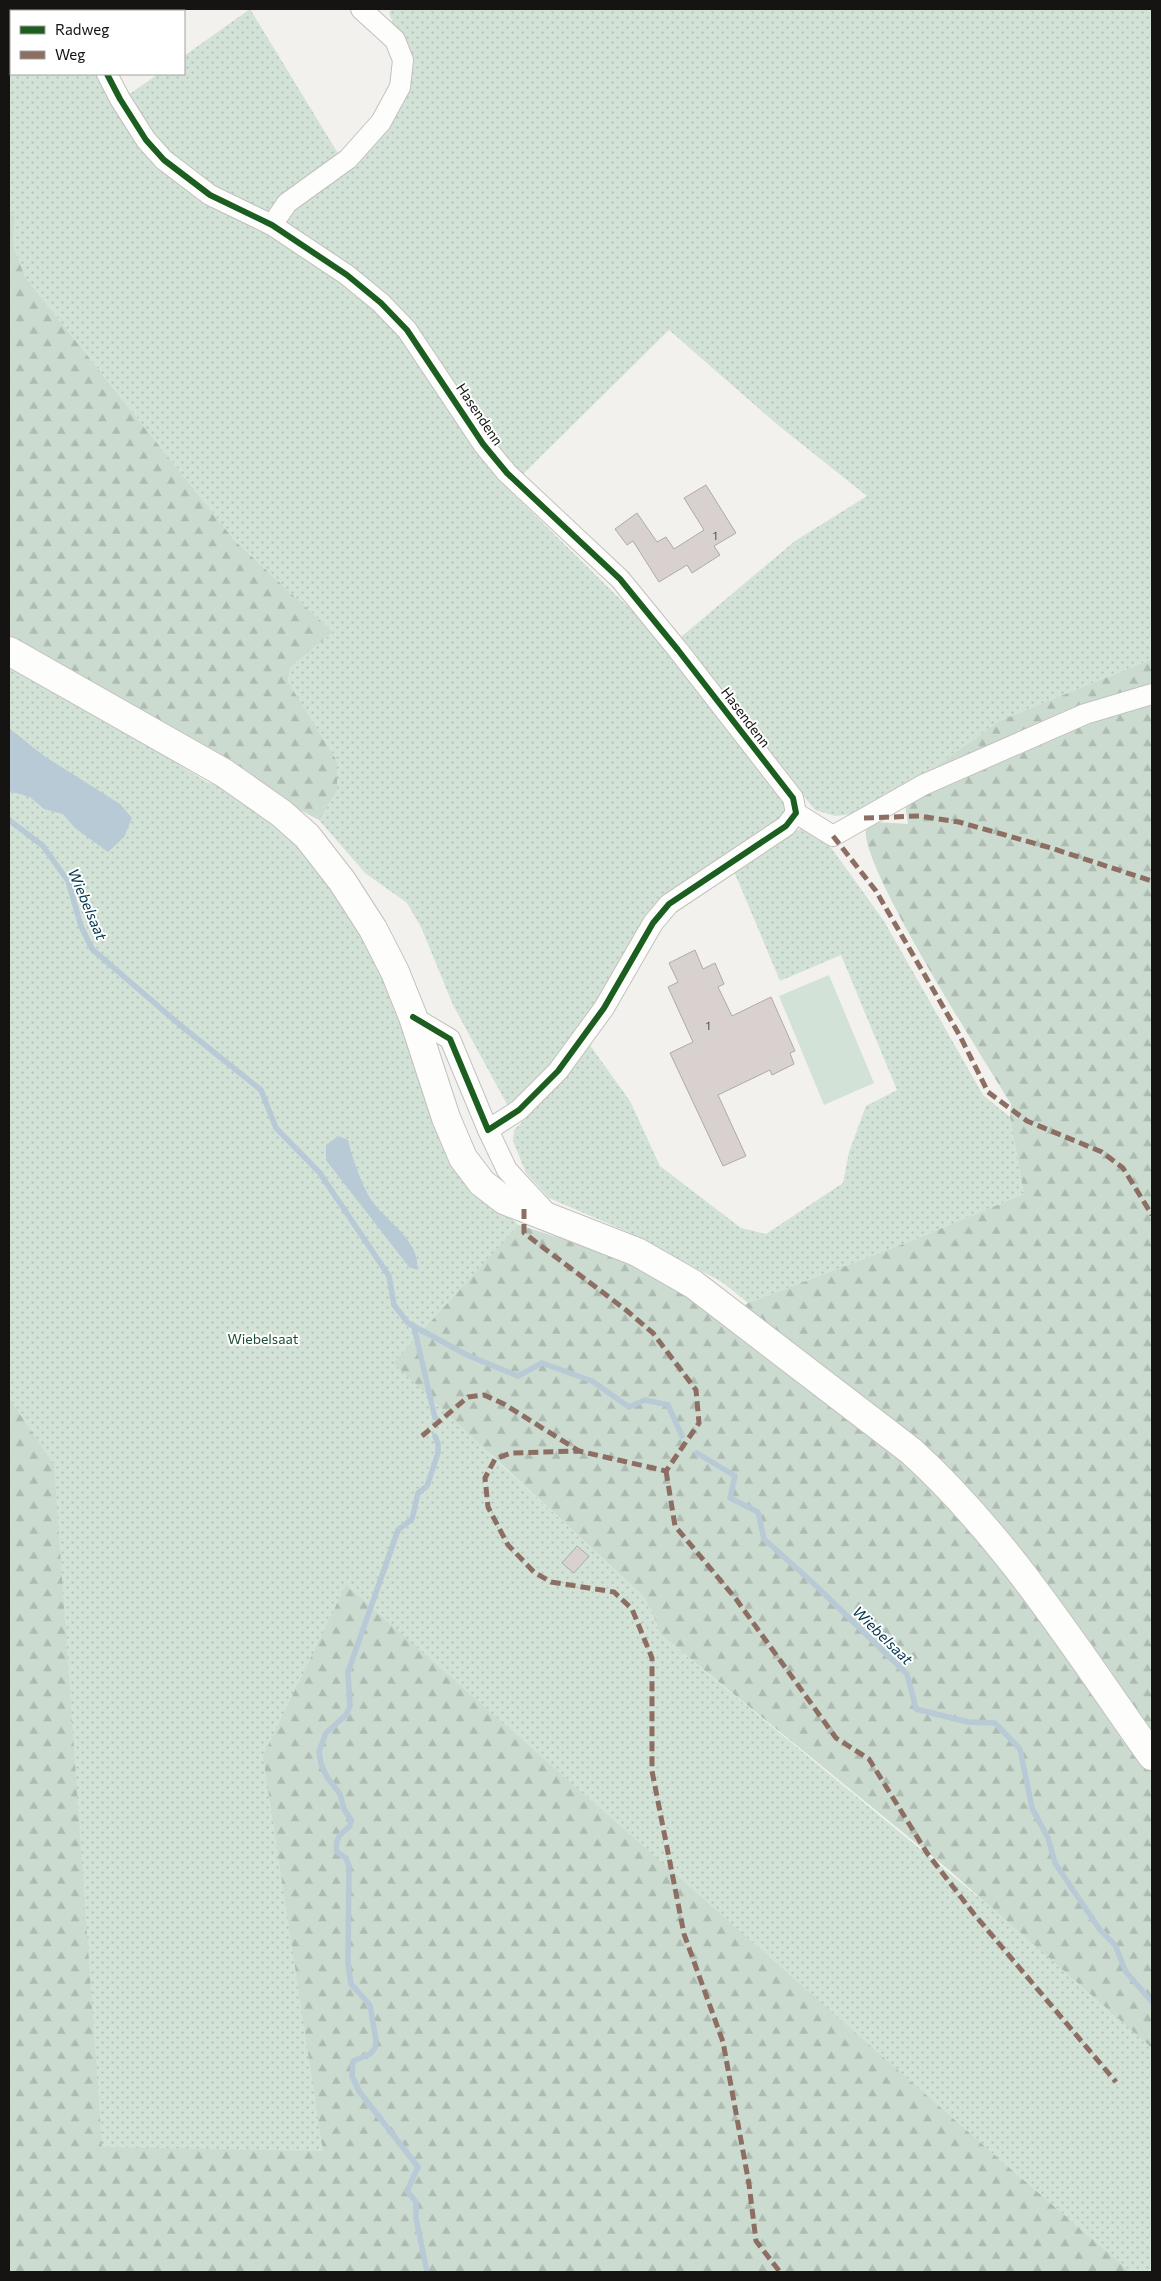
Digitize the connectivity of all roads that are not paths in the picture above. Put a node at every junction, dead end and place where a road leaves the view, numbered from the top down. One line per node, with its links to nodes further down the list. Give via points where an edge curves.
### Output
1 (361, 9): 3 (street, via 396,40 403,60 400,87 381,122 348,159 287,203)
2 (108, 75): 3 (street, Hasendenn, via 146,140 164,160 210,195)
3 (272, 225): 6 (street, Hasendenn, via 347,275 408,330 483,444 507,473 620,579 792,798)
4 (9, 651): 7 (main road, via 224,773 307,836 373,929)
5 (1152, 694): 6 (street, via 1085,714 923,786 833,836)
6 (796, 813): 8 (street, via 786,826 669,904 653,922 604,1008 558,1072 519,1110)
7 (413, 1017): 8 (street, via 450,1039); 9 (main road, via 446,1118 463,1158 482,1183 504,1200)
8 (488, 1130): 9 (street, via 507,1170)
9 (551, 1218): 10 (main road, via 637,1252 694,1284 924,1463 970,1509 1014,1563)
10 (1152, 1756)

